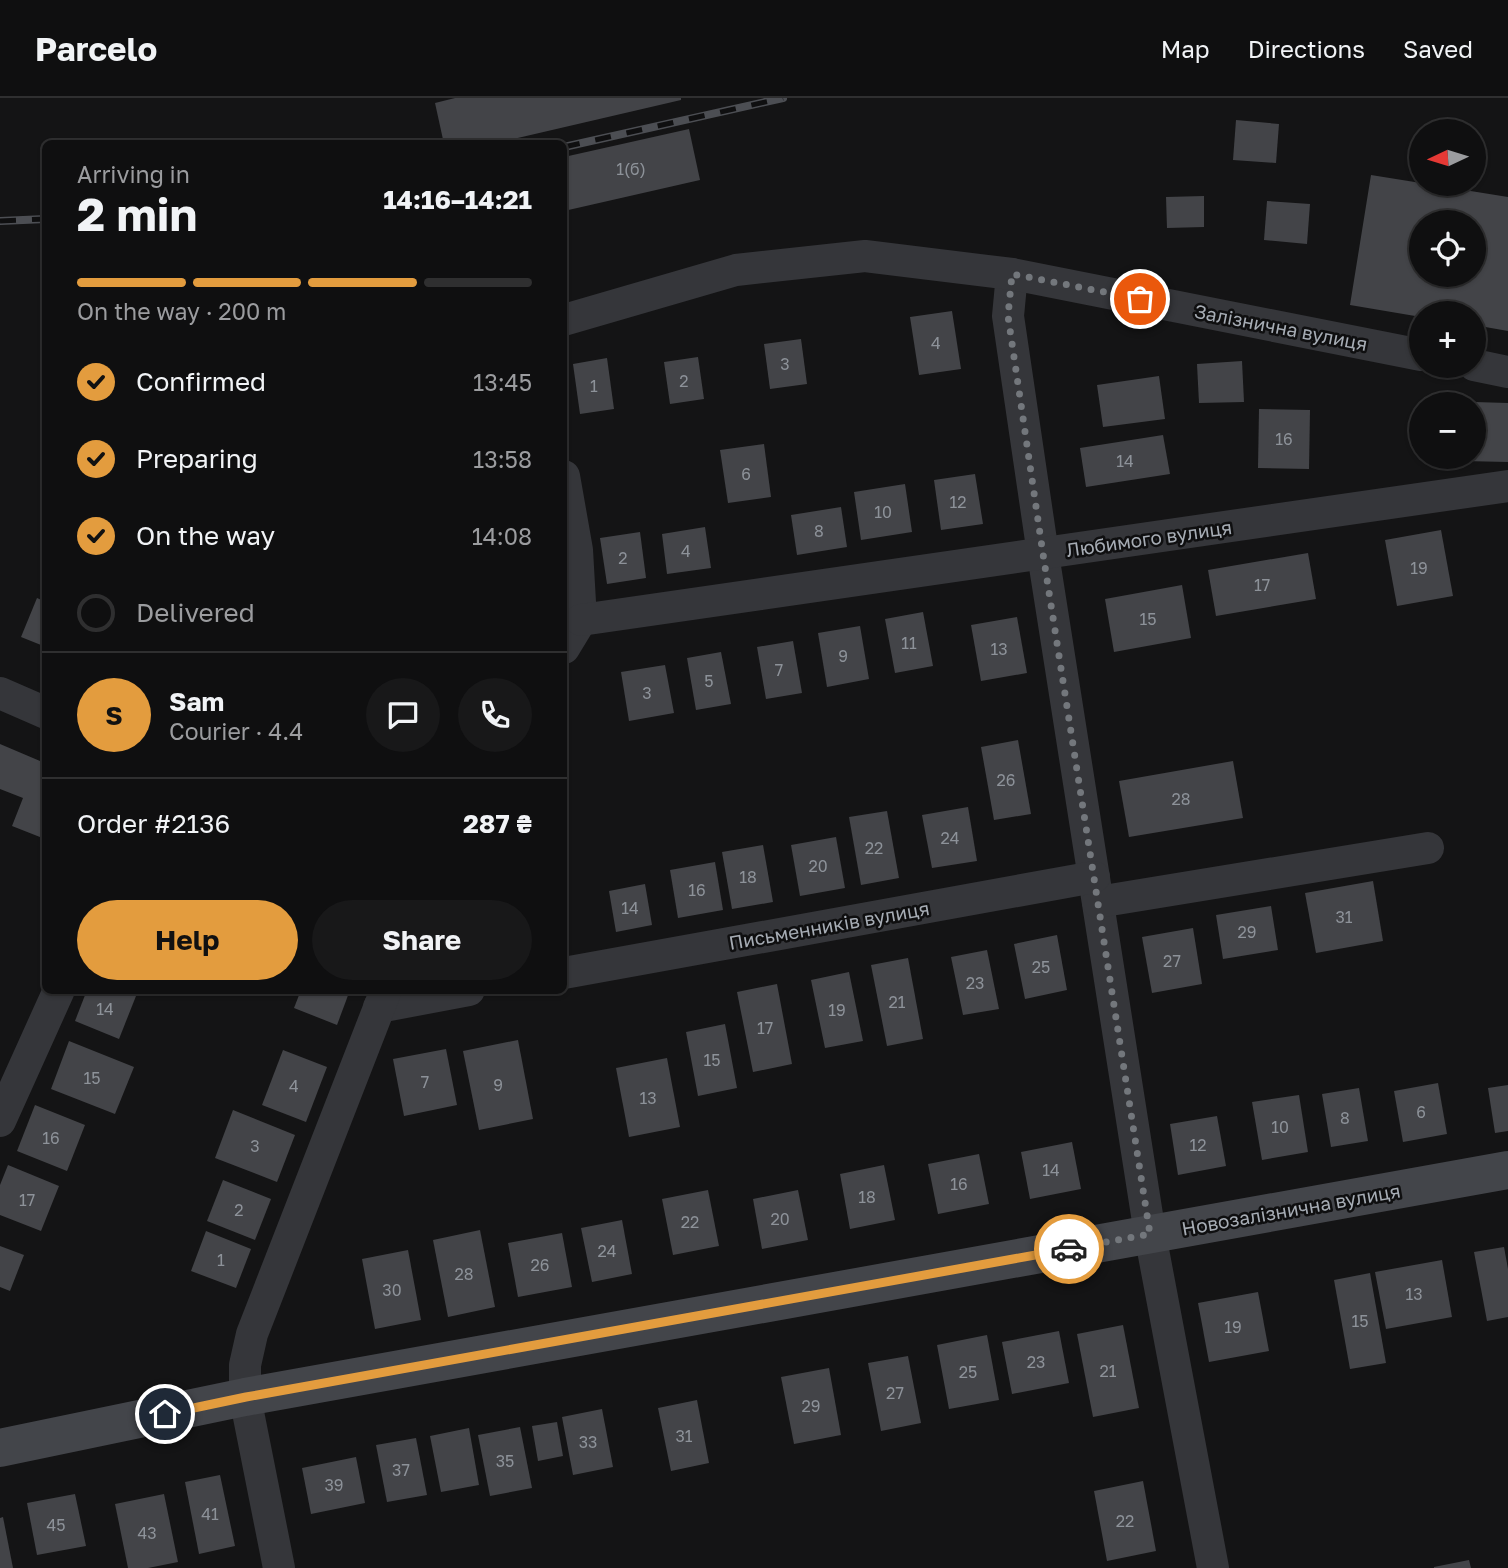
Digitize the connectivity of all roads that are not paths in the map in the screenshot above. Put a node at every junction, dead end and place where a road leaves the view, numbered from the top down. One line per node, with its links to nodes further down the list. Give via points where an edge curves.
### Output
1 (1012, 274): 2 (street, Залізнична вулиця, via 865,256 736,270); 3 (street, Залізнична вулиця); 8 (street, via 1008,316)
2 (567, 319)
3 (1409, 353)
4 (1486, 367): 5 (street)
5 (1508, 372)
6 (1508, 486): 8 (street, Любимого вулиця)
7 (567, 493): 9 (street, via 577,551)
8 (1043, 554): 9 (street, Любимого вулиця); 14 (street)
9 (581, 620): 10 (street)
10 (567, 643)
11 (0, 693): 12 (street)
12 (42, 711)
13 (1428, 848): 14 (street, Письменників вулиця)
14 (1096, 890): 15 (street, Письменників вулиця); 21 (street)
15 (567, 973)
16 (57, 994): 19 (street)
17 (431, 994): 18 (street)
18 (383, 999): 22 (street, via 252,1334 245,1365)
19 (0, 1121)
20 (1508, 1170): 21 (main road, Новозалізнична вулиця)
21 (1150, 1234): 22 (main road, Новозалізнична вулиця); 25 (street)
22 (246, 1397): 23 (main road, Новозалізнична вулиця); 24 (street)
23 (1, 1445)
24 (279, 1568)
25 (1213, 1568)

